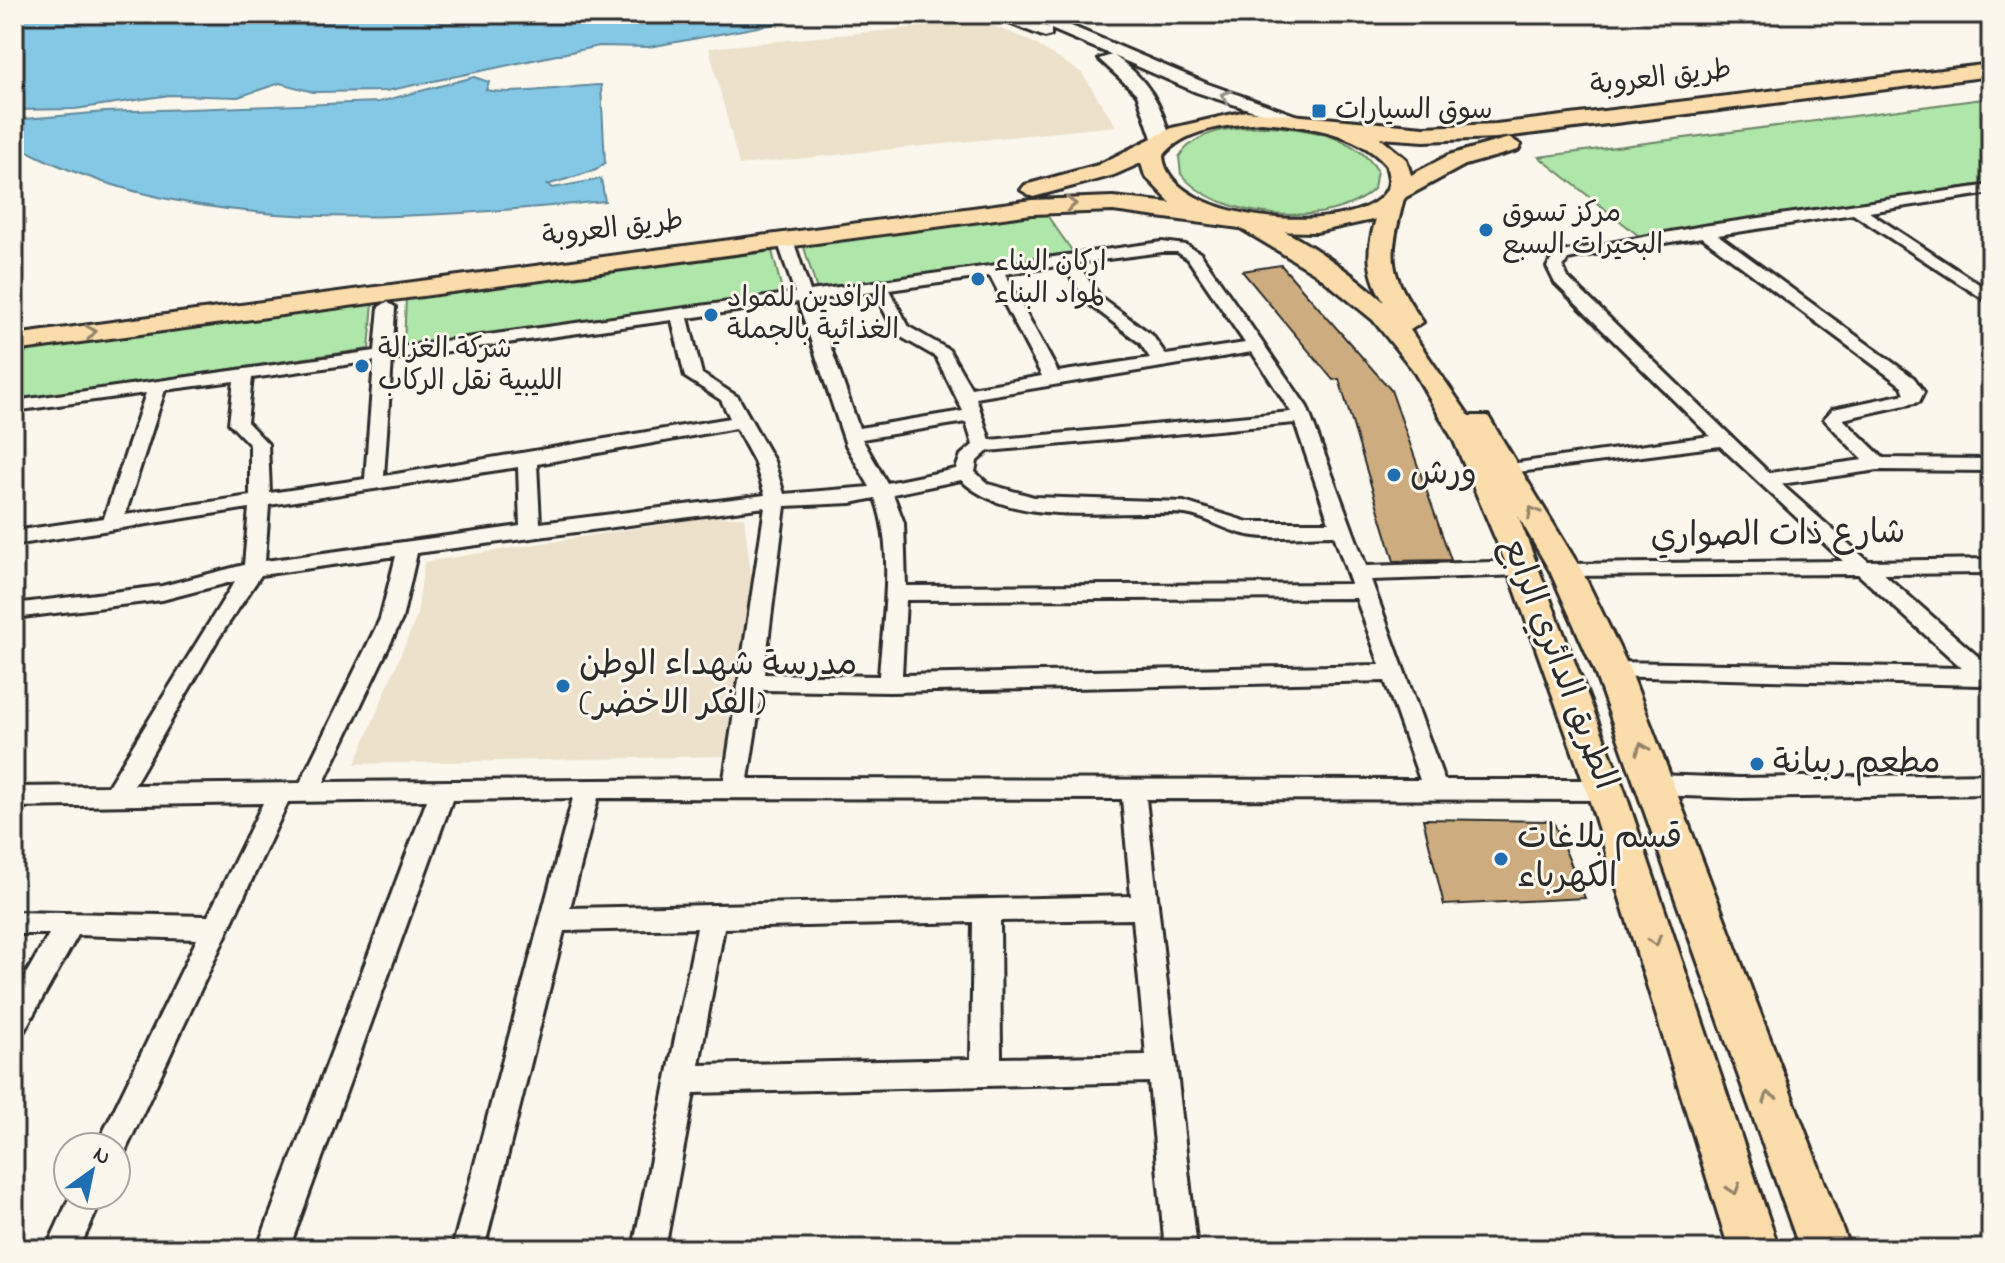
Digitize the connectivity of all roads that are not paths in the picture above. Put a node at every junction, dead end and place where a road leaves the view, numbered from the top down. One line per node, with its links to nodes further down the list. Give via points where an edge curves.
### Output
1 (994, 14): 8 (main road, via 1073,43 1128,73 1154,104)
2 (1030, 14): 5 (main road, one-way to 2, via 1202,88)
3 (1991, 70): 7 (highway, طريق العروبة, via 1513,130)
4 (1991, 79): 9 (highway, طريق العروبة, via 1537,140)
5 (1300, 120): 6 (highway, طريق العروبة); 8 (highway, طريق العروبة, via 1224,119 1183,130)
6 (1338, 128): 7 (highway, طريق العروبة); 12 (highway, via 1371,142 1393,159 1401,179)
7 (1424, 134): 9 (highway, via 1422,142 1428,148)
8 (1161, 144): 10 (highway, طريق العروبة); 15 (highway, via 1153,164 1162,183 1186,201)
9 (1457, 160): 12 (highway, طريق العروبة)
10 (1089, 175): 13 (highway, via 1112,186 1117,197); 26 (highway, طريق العروبة, via 1007,195)
11 (1991, 189): 14 (street)
12 (1396, 195): 15 (highway, طريق العروبة, via 1369,213 1330,223 1284,225); 23 (main road, الطريق الدائري الرابع, via 1378,262)
13 (1113, 204): 15 (highway, طريق العروبة); 17 (highway, طريق العروبة, one-way to 13, via 1032,207)
14 (1855, 209): 16 (street); 22 (street)
15 (1230, 218): 23 (main road, الطريق الدائري الرابع)
16 (1703, 231): 40 (street, via 1571,253 1555,267 1561,280); 43 (street, via 1908,382 1913,398 1839,413 1833,419)
17 (785, 240): 21 (street); 27 (highway, طريق العروبة, one-way to 17)
18 (1067, 260): 19 (street); 28 (street, via 1162,247 1186,250); 30 (street, via 1094,300 1146,339)
19 (995, 270): 20 (street); 32 (street)
20 (879, 286): 21 (street); 34 (street, via 902,330 943,354)
21 (802, 297): 25 (street); 39 (street)
22 (1991, 299)
23 (1387, 305): 23 (main road, via 1351,253 1336,257 1337,262); 45 (main road, الطريق الدائري الرابع); 59 (main road, الطريق الدائري الرابع, via 1461,430)
24 (387, 307): 29 (street)
25 (679, 314): 29 (street); 38 (street, via 694,377 729,397)
26 (14, 321)
27 (14, 343)
28 (1258, 346): 30 (street); 37 (street)
29 (383, 355): 31 (street); 48 (street)
30 (1161, 361): 32 (street)
31 (244, 374): 33 (street); 50 (street, via 238,423 259,444)
32 (1052, 378): 34 (street, via 1044,384)
33 (157, 387): 35 (street); 52 (street)
34 (966, 394): 36 (street)
35 (14, 406)
36 (973, 415): 39 (street); 41 (street)
37 (1301, 417): 41 (street); 53 (street)
38 (741, 422): 42 (street); 51 (street, via 764,461)
39 (852, 435): 49 (street)
40 (1724, 440): 45 (street); 47 (street)
41 (983, 446): 46 (street, via 968,459)
42 (527, 460): 48 (street); 54 (street)
43 (1878, 464): 44 (street); 47 (street)
44 (1991, 465)
45 (1510, 470): 61 (main road, الطريق الدائري الرابع, one-way to 45)
46 (965, 473): 49 (street); 53 (street, via 981,489 1022,502 1185,508 1247,528)
47 (1765, 480): 57 (street)
48 (374, 482): 50 (street)
49 (882, 491): 51 (street); 63 (street, via 894,523)
50 (260, 498): 52 (street); 60 (street)
51 (776, 499): 54 (street); 68 (street)
52 (113, 522): 55 (street)
53 (1341, 528): 62 (street)
54 (530, 531): 56 (street)
55 (14, 538)
56 (408, 548): 60 (street); 77 (street, via 391,619)
57 (1860, 566): 58 (street, شارع ذات الصواري); 61 (street, شارع ذات الصواري); 67 (street)
58 (1991, 566)
59 (1523, 568): 62 (street); 76 (main road, الطريق الدائري الرابع)
60 (254, 569): 64 (street, via 162,593); 79 (street)
61 (1566, 571): 65 (main road, الطريق الدائري الرابع)
62 (1360, 582): 63 (street); 66 (street)
63 (896, 593): 69 (street)
64 (14, 611)
65 (1612, 670): 67 (street); 71 (main road, الطريق الدائري الرابع, one-way to 65)
66 (1392, 673): 69 (street); 73 (street)
67 (1990, 678)
68 (752, 682): 69 (street); 75 (street)
69 (890, 684)
70 (1991, 784): 71 (street)
71 (1656, 785): 100 (main road, الطريق الدائري الرابع, one-way to 71)
72 (588, 788): 75 (street); 78 (street); 84 (street)
73 (1435, 788): 74 (street); 76 (street)
74 (1133, 789): 75 (street); 81 (street)
75 (734, 790)
76 (1607, 790): 99 (main road, الطريق الدائري الرابع, one-way to 99)
77 (294, 793): 78 (street); 79 (street); 87 (street)
78 (442, 793): 95 (street)
79 (116, 794): 80 (street)
80 (14, 797)
81 (1146, 907): 82 (street); 89 (street)
82 (987, 910): 83 (street); 90 (street)
83 (713, 917): 84 (street); 91 (street)
84 (554, 920): 96 (street)
85 (14, 923): 86 (street)
86 (70, 923): 87 (street); 88 (street)
87 (215, 928): 92 (street)
88 (14, 1022)
89 (1162, 1068): 90 (street); 98 (street)
90 (986, 1072): 91 (street)
91 (681, 1079): 97 (street)
92 (119, 1131)
93 (80, 1211): 94 (street)
94 (62, 1249)
95 (273, 1249)
96 (468, 1249)
97 (649, 1249)
98 (1181, 1249)
99 (1754, 1249)
100 (1825, 1249)

